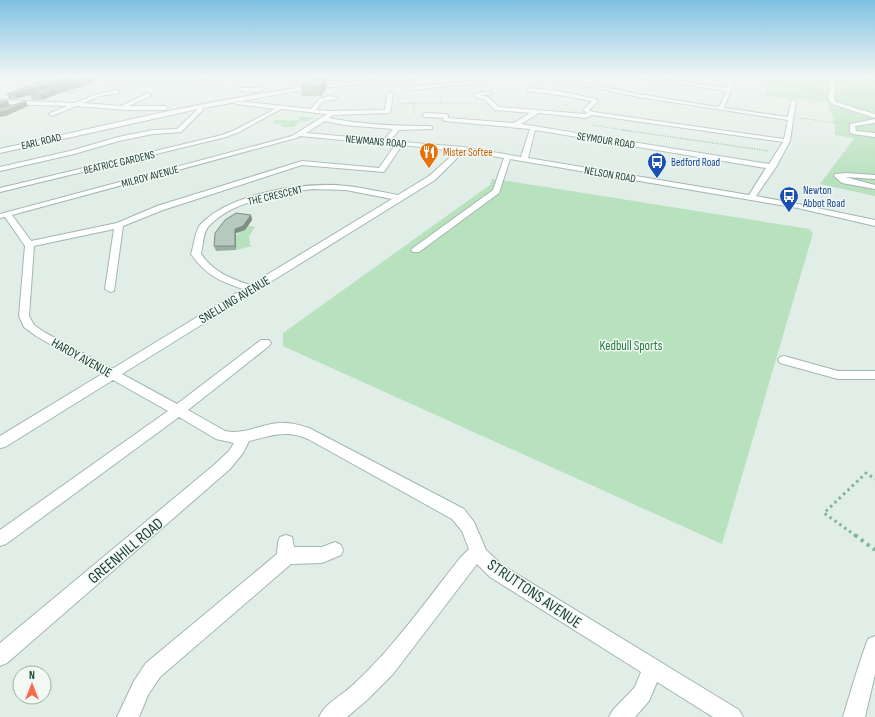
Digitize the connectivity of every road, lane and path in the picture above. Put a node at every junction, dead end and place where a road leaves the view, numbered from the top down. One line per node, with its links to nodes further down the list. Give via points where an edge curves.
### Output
1 (60, 110): 16 (street)
2 (200, 110): 41 (street, BEATRICE GARDENS, via 175,132 149,133 118,139 72,153)
3 (270, 110): 44 (street, BEATRICE GARDENS, via 224,136)
4 (310, 110): 12 (street)
5 (388, 110): 14 (street)
6 (516, 110): 13 (street)
7 (587, 110): 15 (street)
8 (735, 110): 21 (street)
9 (792, 110): 21 (street)
10 (858, 110): 18 (street)
11 (176, 111): 36 (street, EARL ROAD)
12 (313, 111): 14 (street)
13 (537, 112): 15 (street, via 586,116); 26 (street)
14 (329, 113): 19 (street)
15 (591, 113): 32 (street)
16 (52, 114)
17 (425, 115): 20 (street, SEYMOUR ROAD, via 445,116)
18 (875, 116)
19 (325, 119): 27 (street, via 344,124); 30 (street)
20 (445, 119): 24 (street); 26 (street, SEYMOUR ROAD, via 465,118)
21 (791, 119): 22 (path, via 834,123); 32 (street)
22 (848, 121)
23 (875, 121): 31 (street, via 852,125 853,132)
24 (440, 124)
25 (591, 124): 37 (path)
26 (515, 125): 29 (street, SEYMOUR ROAD)
27 (397, 128): 28 (street); 33 (street)
28 (430, 128)
29 (533, 128): 39 (street); 40 (street, SEYMOUR ROAD)
30 (300, 134): 33 (street, NEWMANS ROAD); 47 (street, MILROY AVENUE)
31 (875, 135)
32 (787, 140): 37 (street)
33 (386, 142): 34 (street, NEWMANS ROAD)
34 (400, 143): 35 (street, NEWMANS ROAD); 49 (street, via 381,170 302,163 160,208)
35 (463, 149): 38 (street, NEWMANS ROAD); 45 (street, SNELLING AVENUE, via 439,172)
36 (0, 151)
37 (781, 153): 40 (street)
38 (508, 156): 39 (street, NEWMANS ROAD); 51 (street, via 496,191)
39 (524, 159): 46 (street, NELSON ROAD)
40 (772, 166): 46 (street)
41 (0, 169)
42 (875, 177): 43 (street, via 838,176 845,181)
43 (875, 187)
44 (0, 190)
45 (399, 198): 53 (street, SNELLING AVENUE); 53 (street, THE CRESCENT, via 346,188 312,187 250,199 221,212 204,227 196,254 206,268 220,278)
46 (751, 198): 48 (street, NELSON ROAD)
47 (4, 215): 50 (street)
48 (875, 223)
49 (119, 225): 50 (street); 52 (street)
50 (30, 244): 56 (street, HARDY AVENUE, via 24,316 27,323 40,334)
51 (416, 250)
52 (110, 289)
53 (251, 289): 56 (street, SNELLING AVENUE)
54 (265, 343): 58 (street)
55 (784, 360): 57 (street, via 838,375)
56 (113, 374): 58 (street, HARDY AVENUE); 60 (street, SNELLING AVENUE)
57 (875, 376)
58 (178, 411): 59 (street, HARDY AVENUE, via 221,435); 62 (street)
59 (243, 437): 65 (street, STRUTTONS AVENUE, via 286,428 300,430 322,440 458,514 468,527); 67 (street, GREENHILL ROAD, via 234,454 210,478)
60 (0, 443)
61 (875, 479): 64 (path, via 866,473 824,513)
62 (0, 539)
63 (334, 550): 69 (street, via 322,555 293,555 286,550 153,670 141,688)
64 (875, 550)
65 (478, 552): 68 (street, STRUTTONS AVENUE, via 496,571); 70 (street, via 386,667 360,693)
66 (875, 646): 73 (street)
67 (0, 656)
68 (653, 669): 71 (street, via 642,694); 72 (street, STRUTTONS AVENUE)
69 (128, 717)
70 (330, 717)
71 (620, 717)
72 (732, 717)
73 (854, 717)

